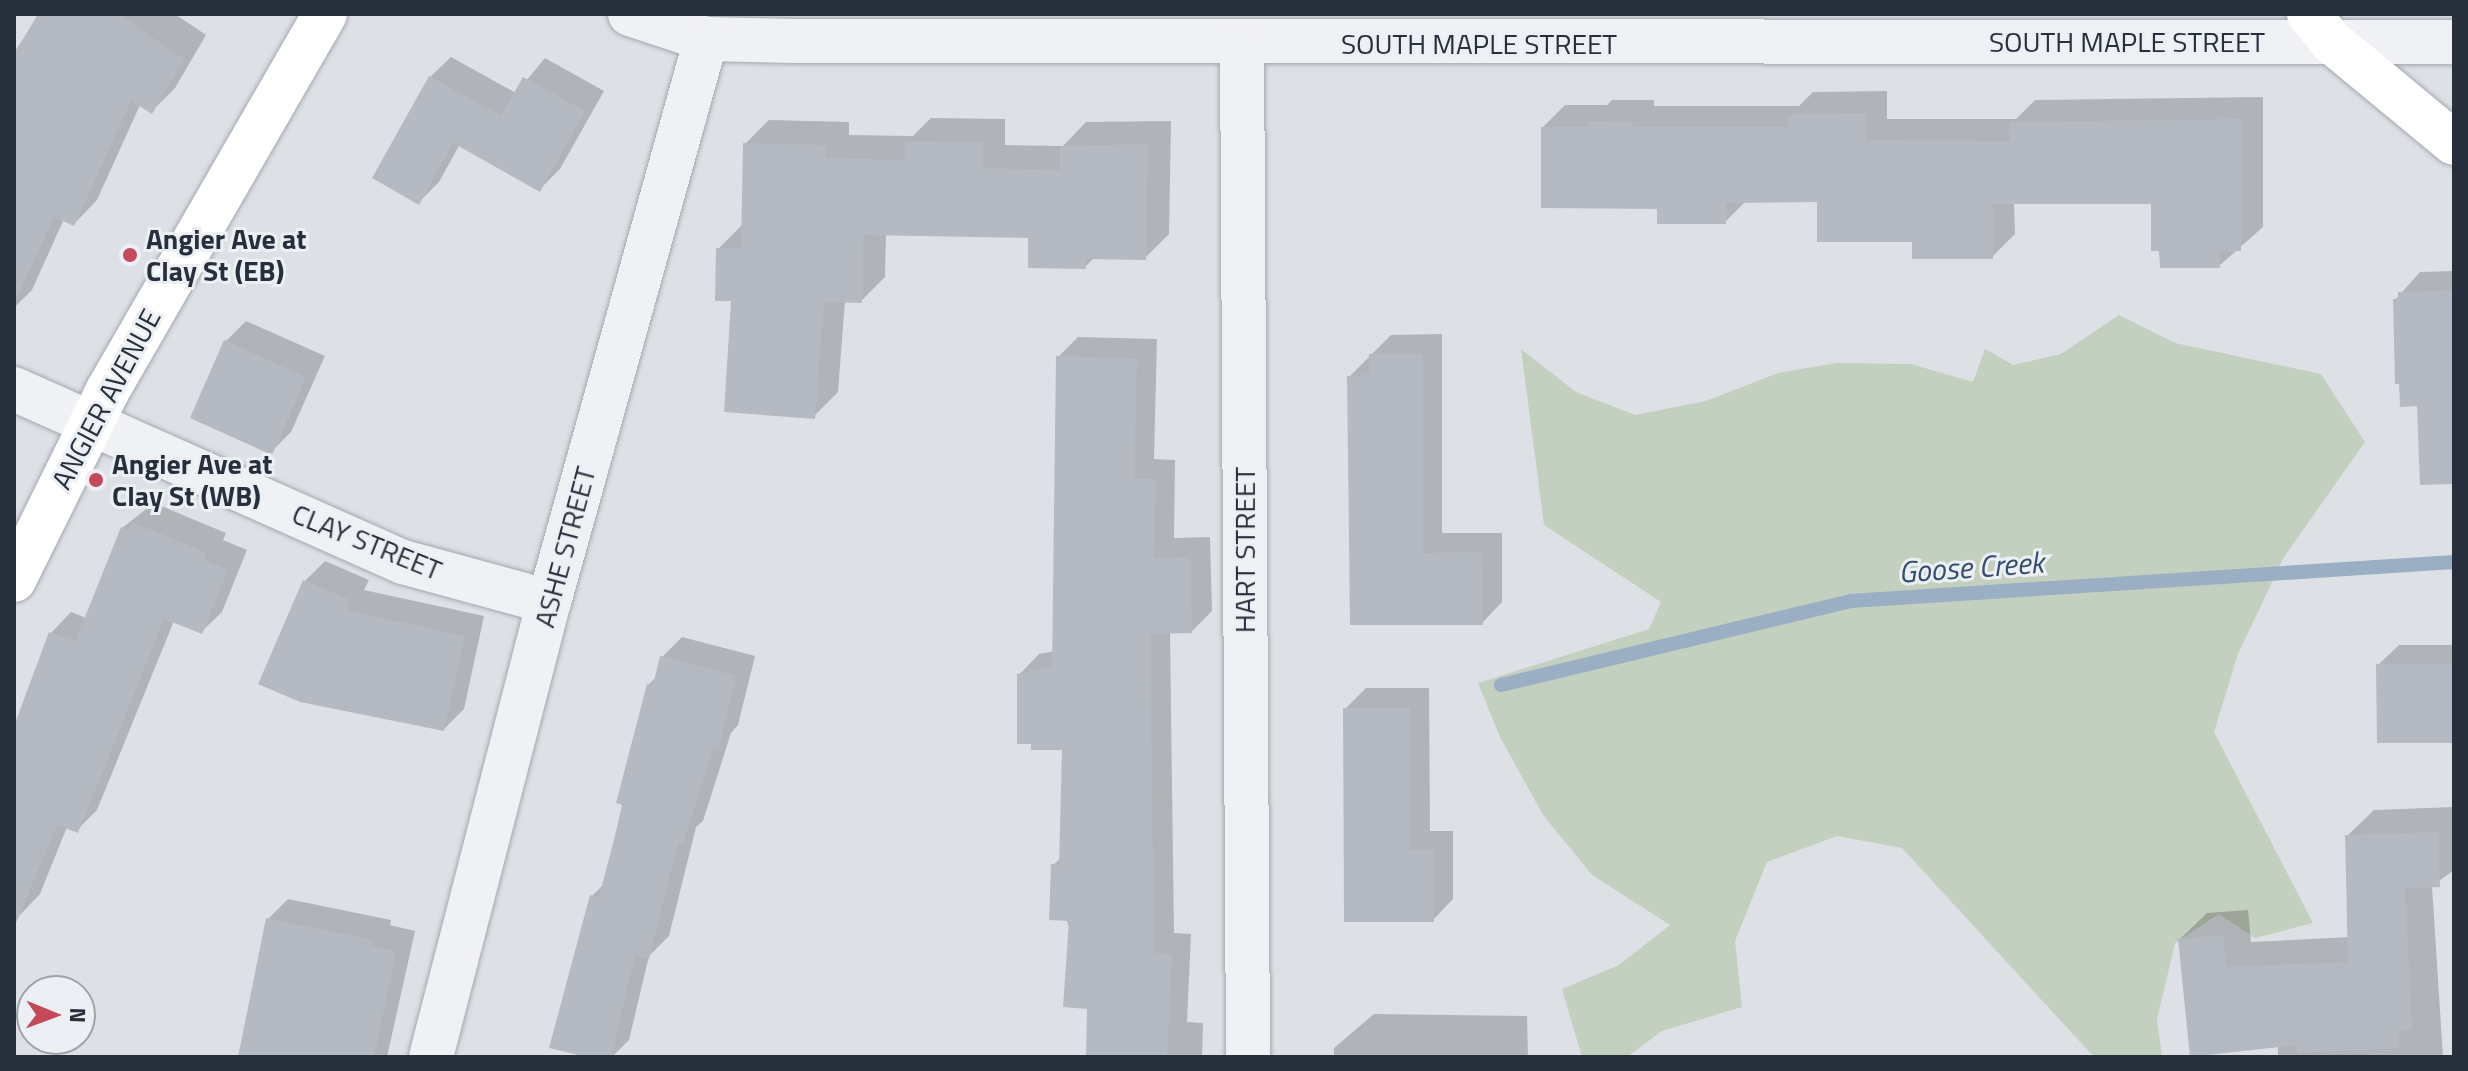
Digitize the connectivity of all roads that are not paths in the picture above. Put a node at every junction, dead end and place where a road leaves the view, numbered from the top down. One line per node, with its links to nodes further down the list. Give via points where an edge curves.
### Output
1 (325, 14): 9 (main road, ANGIER AVENUE)
2 (630, 14): 4 (street, SOUTH MAPLE STREET)
3 (2321, 28): 5 (street, SOUTH MAPLE STREET); 6 (street, SOUTH MAPLE STREET); 7 (main road)
4 (706, 39): 6 (street, SOUTH MAPLE STREET); 11 (street, ASHE STREET)
5 (2454, 42)
6 (1242, 44): 13 (street, HART STREET)
7 (2454, 143)
8 (14, 389): 9 (street, CLAY STREET)
9 (91, 422): 10 (main road, ANGIER AVENUE); 11 (street, CLAY STREET, via 403,562)
10 (14, 580)
11 (549, 602): 12 (street, ASHE STREET)
12 (431, 1057)
13 (1248, 1057)

